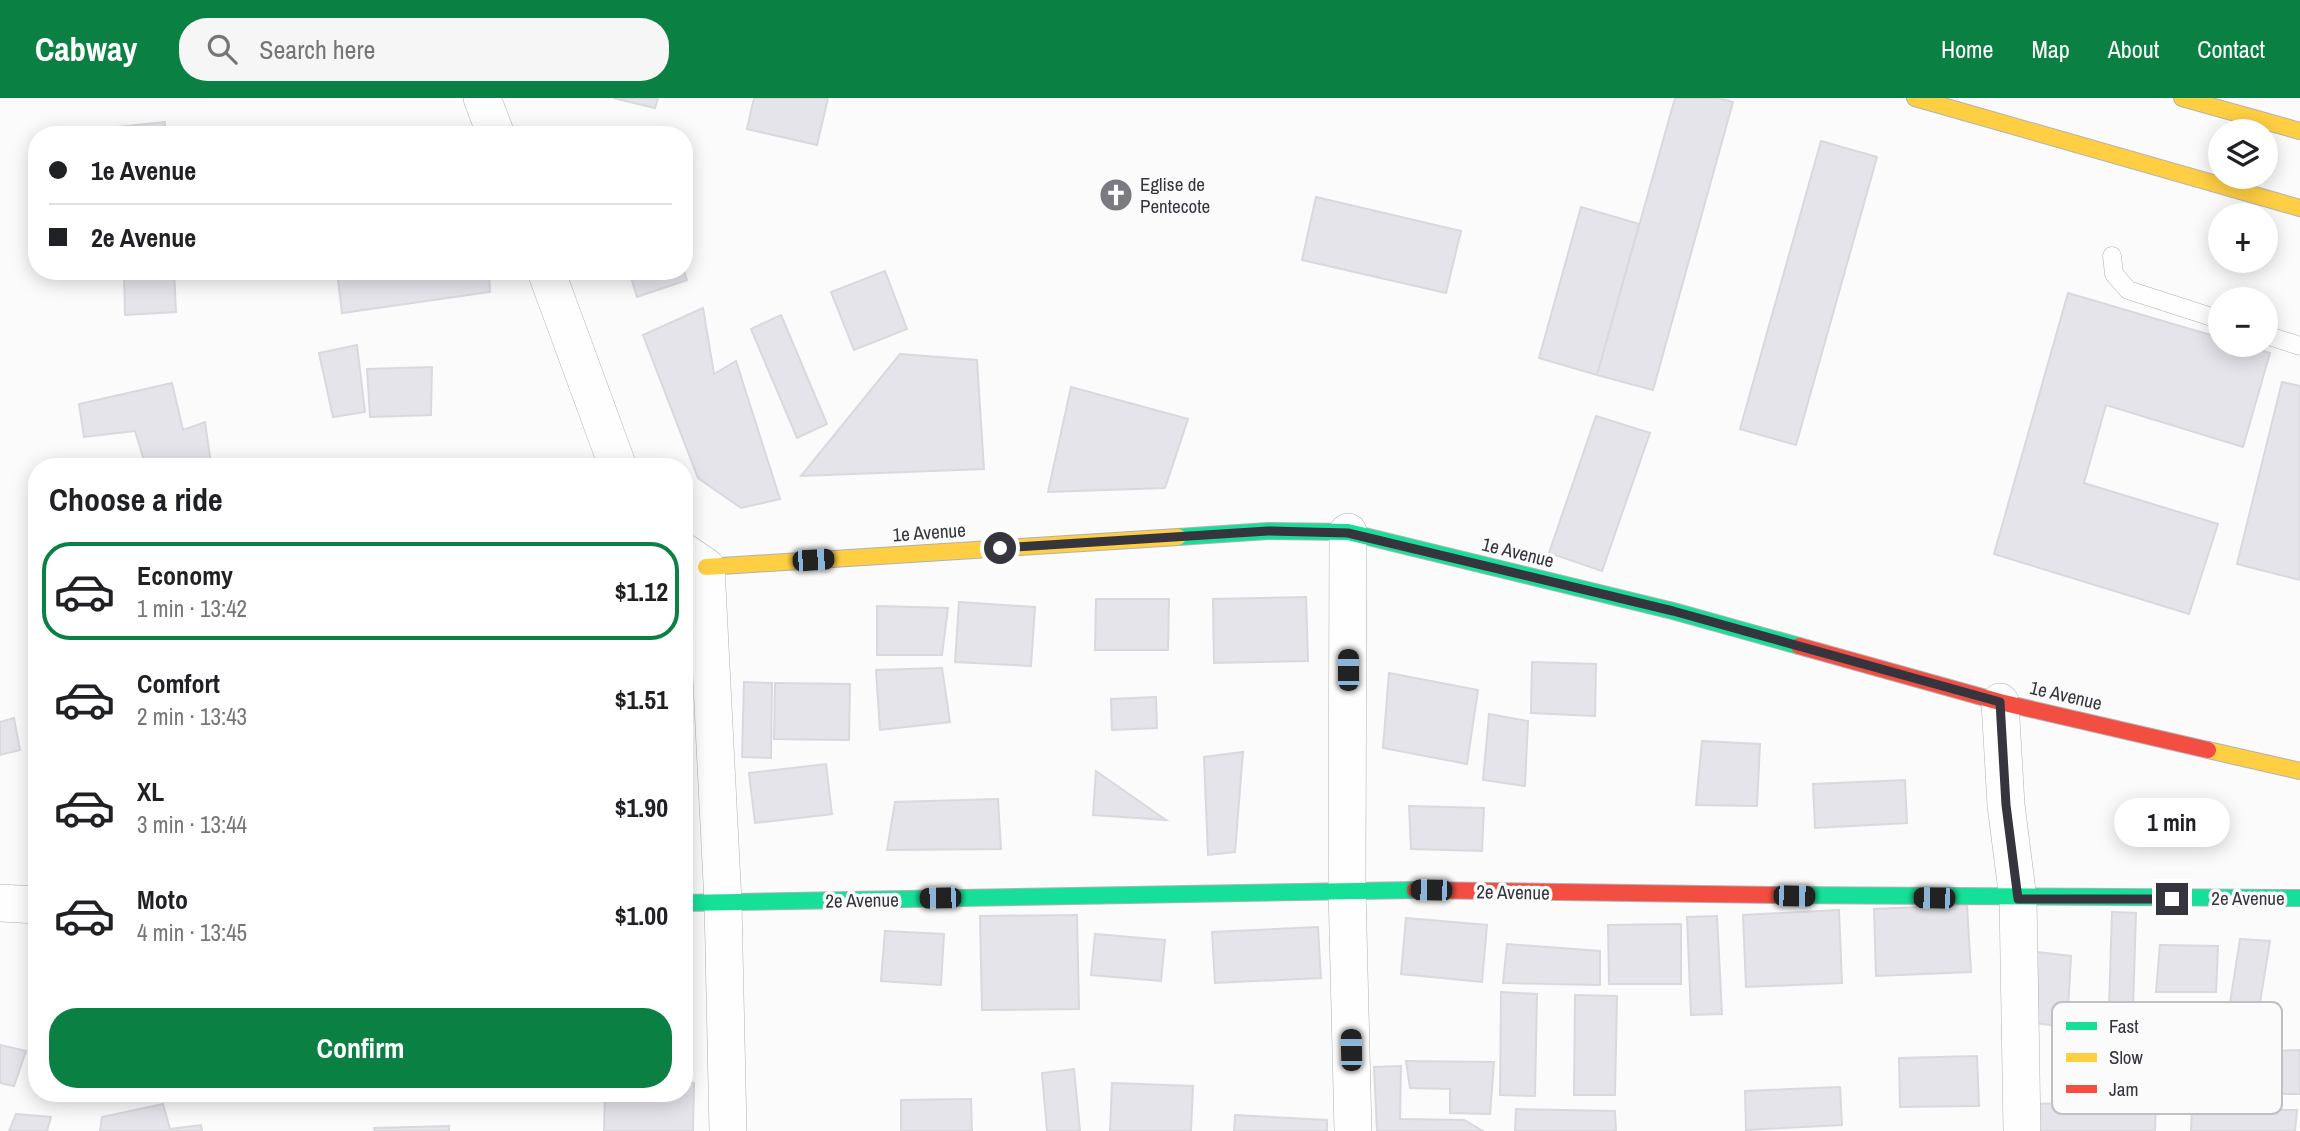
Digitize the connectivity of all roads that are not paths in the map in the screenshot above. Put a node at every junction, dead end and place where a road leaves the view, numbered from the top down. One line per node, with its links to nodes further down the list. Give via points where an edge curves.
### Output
1 (482, 98): 4 (street)
2 (1914, 98): 6 (main road)
3 (2182, 98): 5 (main road)
4 (493, 126)
5 (2300, 131)
6 (2300, 208)
7 (2112, 256): 9 (lane, via 2114,274 2128,290)
8 (549, 280): 12 (street)
9 (2208, 316)
10 (2278, 339): 11 (lane)
11 (2300, 346)
12 (615, 458)
13 (1348, 533): 14 (main road, 1e Avenue, via 1268,531); 15 (main road, 1e Avenue, via 1673,611); 17 (street)
14 (695, 560): 20 (street)
15 (2000, 702): 16 (main road, 1e Avenue); 19 (street)
16 (2300, 771)
17 (1347, 889): 19 (main road, 2e Avenue); 20 (main road, 2e Avenue); 25 (street)
18 (2300, 898): 19 (main road, 2e Avenue)
19 (2018, 899): 26 (street)
20 (723, 902): 21 (main road, 2e Avenue); 24 (street)
21 (693, 903)
22 (0, 904): 23 (street)
23 (28, 905)
24 (728, 1131)
25 (1353, 1131)
26 (2022, 1131)

